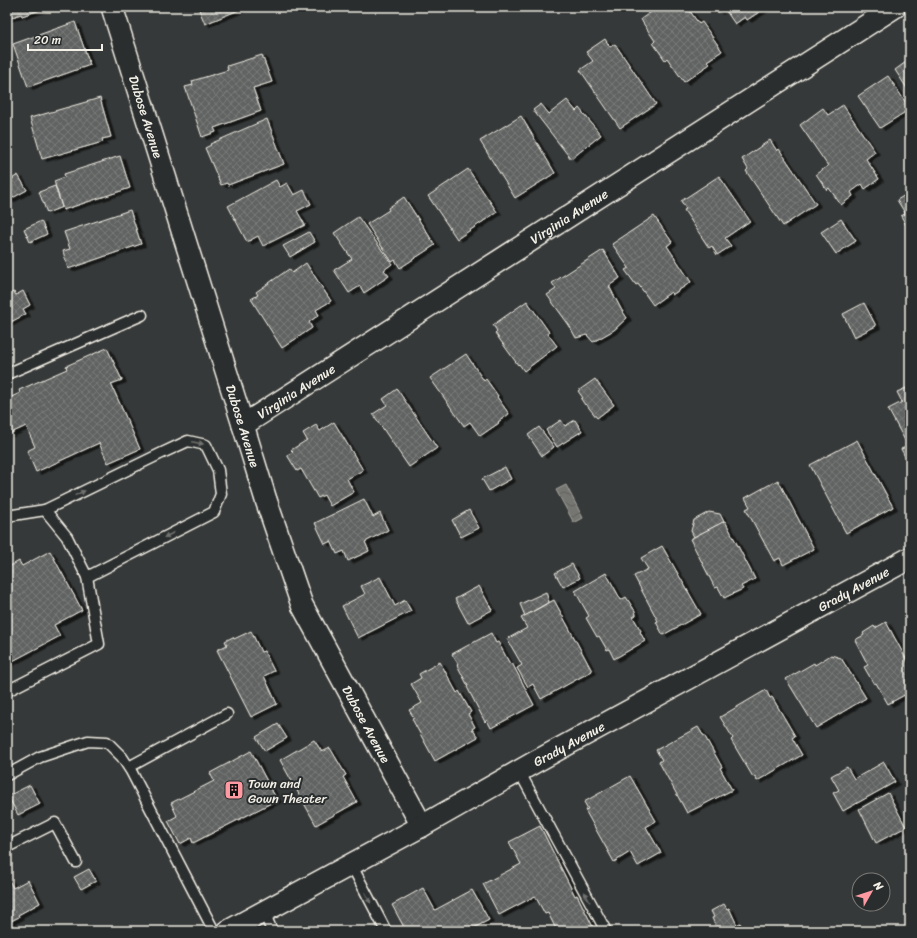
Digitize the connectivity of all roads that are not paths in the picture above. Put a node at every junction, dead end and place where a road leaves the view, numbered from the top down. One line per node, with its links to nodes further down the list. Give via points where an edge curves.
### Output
1 (112, 7): 5 (street, Dubose Avenue)
2 (895, 7): 5 (street, Virginia Avenue)
3 (142, 315): 4 (lane)
4 (7, 374)
5 (243, 425): 15 (street, Dubose Avenue, via 302,605)
6 (45, 510): 7 (lane); 9 (lane, via 67,537); 9 (lane, one-way to 9, via 188,441 206,445 218,470 221,494 214,512)
7 (7, 516)
8 (910, 558): 13 (street, Grady Avenue)
9 (87, 577): 10 (lane, via 99,644)
10 (7, 691)
11 (227, 714): 12 (lane)
12 (129, 767): 14 (lane, via 107,742 88,741 40,757); 20 (lane)
13 (519, 771): 15 (street, Grady Avenue); 24 (lane, one-way to 13)
14 (7, 775)
15 (422, 826): 18 (street, Grady Avenue)
16 (7, 847): 17 (lane, via 55,823)
17 (76, 862)
18 (351, 864): 19 (street, Grady Avenue); 23 (lane, one-way to 23)
19 (264, 912): 21 (street, Grady Avenue); 22 (lane)
20 (214, 931)
21 (228, 931)
22 (272, 931)
23 (386, 931)
24 (606, 931)

